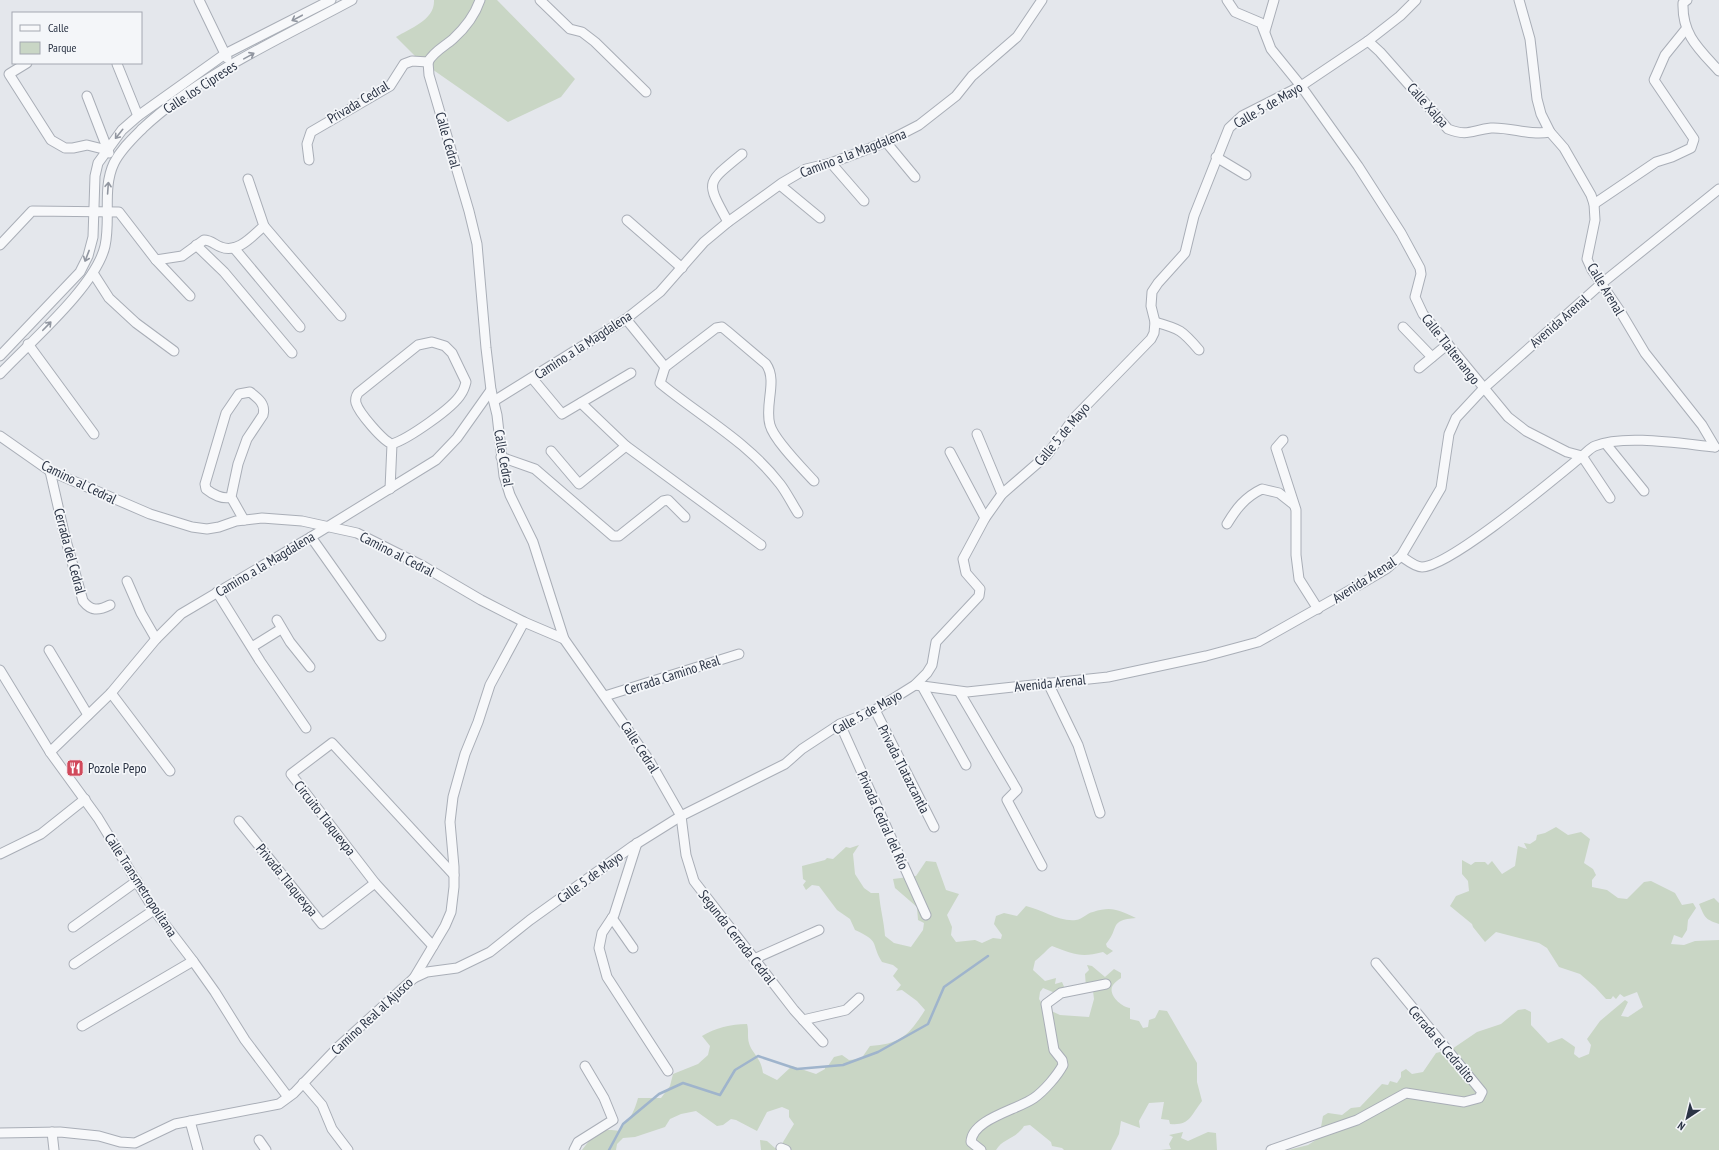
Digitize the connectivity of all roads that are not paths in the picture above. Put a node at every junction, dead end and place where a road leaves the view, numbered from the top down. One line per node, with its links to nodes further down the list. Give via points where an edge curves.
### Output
1 (199, 0): 15 (street)
2 (331, 0): 15 (street, Calle los Cipreses, one-way to 15)
3 (352, 0): 19 (street, Calle los Cipreses, one-way to 3)
4 (480, 0): 16 (street, via 477,9 460,32 432,55)
5 (540, 0): 22 (street, via 570,29 582,32 595,42)
6 (1042, 0): 26 (street, Camino a la Magdalena, via 1017,37 972,76 956,96 919,125)
7 (1227, 0): 13 (street, Calle Tlaltenango, via 1235,12 1261,23)
8 (1274, 0): 13 (street)
9 (1416, 0): 14 (street, Calle 5 de Mayo)
10 (1519, 0): 25 (street, Calle Arenal, via 1530,40 1537,99)
11 (1687, 0): 12 (street, via 1683,3)
12 (1686, 30): 20 (street); 39 (street, via 1665,55 1654,80 1694,139 1691,148 1656,162)
13 (1265, 31): 21 (street, Calle Tlaltenango, via 1271,49)
14 (1368, 41): 21 (street, Calle 5 de Mayo); 25 (street, Calle Xalpa, via 1448,130 1460,134 1490,128 1510,129 1536,135)
15 (225, 54): 19 (street); 24 (street, Calle los Cipreses)
16 (428, 62): 30 (street, Privada Cedral, via 412,61 404,64 390,86 310,132 307,144); 72 (street, Calle Cedral, via 429,75 477,244)
17 (25, 64): 27 (street, via 9,74 51,140 65,148 88,145)
18 (117, 64): 24 (street)
19 (232, 66): 31 (street, Calle los Cipreses, via 184,94 154,118 132,139)
20 (1719, 71)
21 (1301, 86): 29 (street, Calle 5 de Mayo, via 1234,122); 60 (street, Calle Tlaltenango, via 1358,166 1404,239 1421,274 1415,297 1418,305 1422,314)
22 (646, 92)
23 (87, 96): 27 (street)
24 (138, 116): 27 (street, Calle los Cipreses, one-way to 27, via 122,130)
25 (1550, 132): 39 (street, Calle Arenal, via 1564,148)
26 (886, 142): 32 (street, Camino a la Magdalena); 34 (street)
27 (107, 150): 31 (street); 40 (street, Calle los Cipreses, via 98,163 95,176)
28 (742, 154): 44 (street, via 715,176 712,185 712,193)
29 (1216, 157): 33 (street); 56 (street, Calle 5 de Mayo, via 1194,216 1185,253 1152,292 1151,306)
30 (309, 160)
31 (114, 163): 41 (street, Calle los Cipreses, one-way to 31, via 109,178)
32 (831, 163): 36 (street, Camino a la Magdalena, via 806,169); 38 (street)
33 (1246, 174)
34 (915, 177)
35 (248, 179): 45 (street)
36 (780, 185): 42 (street); 44 (street, Camino a la Magdalena)
37 (1719, 189): 52 (street, Avenida Arenal)
38 (864, 201)
39 (1594, 204): 52 (street, Calle Arenal, via 1595,220 1588,259)
40 (94, 213): 41 (street); 46 (street, via 32,211); 64 (street, Calle los Cipreses, one-way to 64, via 93,236 88,256 80,272)
41 (108, 213): 49 (street, via 119,212); 51 (street, Calle los Cipreses, via 105,248)
42 (820, 218)
43 (627, 220): 50 (street)
44 (728, 222): 50 (street, Camino a la Magdalena, via 704,242)
45 (264, 226): 48 (street); 54 (street)
46 (0, 245)
47 (196, 245): 48 (street, via 208,240 223,248); 49 (street, via 182,256); 63 (street, via 224,272)
48 (234, 248): 57 (street)
49 (156, 260): 53 (street)
50 (682, 268): 55 (street, Camino a la Magdalena, via 660,292)
51 (93, 273): 59 (street, Calle los Cipreses, one-way to 51, via 83,287); 62 (street, via 109,298 136,323)
52 (1601, 284): 71 (street, Avenida Arenal); 80 (street, Calle Arenal, via 1645,353 1702,425 1715,448 1676,441)
53 (190, 296)
54 (341, 316)
55 (626, 319): 66 (street); 70 (street, Camino a la Magdalena)
56 (1155, 322): 61 (street, via 1185,333); 90 (street, Calle 5 de Mayo, via 1151,339 1074,418 1047,455)
57 (300, 327)
58 (1403, 327): 65 (street)
59 (28, 344): 69 (street, Calle los Cipreses); 75 (street)
60 (1448, 344): 65 (street); 71 (street, Calle Tlaltenango)
61 (1199, 350)
62 (174, 351)
63 (292, 353)
64 (0, 356)
65 (1432, 357): 67 (street)
66 (664, 367): 87 (street, via 716,328 722,327 771,371 768,415 770,425 775,435); 94 (street, via 660,383 760,462 780,484)
67 (1419, 368)
68 (631, 373): 74 (street)
69 (0, 374)
70 (532, 378): 73 (street, Camino a la Magdalena); 74 (street, via 562,414)
71 (1483, 389): 84 (street, Calle Tlaltenango, via 1508,418 1526,431 1567,452); 102 (street, Avenida Arenal, via 1456,418 1449,434 1441,488)
72 (491, 390): 73 (street, Calle Cedral); 88 (street, Camino a la Magdalena, via 449,448 436,460)
73 (494, 401): 85 (street, Calle Cedral)
74 (581, 404): 81 (street)
75 (94, 434)
76 (977, 434): 90 (street)
77 (0, 436): 86 (street, Camino al Cedral)
78 (1282, 440): 93 (street, via 1276,448)
79 (392, 444): 79 (street, via 429,422 461,394 466,382 464,375 452,353 444,346 432,342 418,345 358,393 358,407 381,437); 88 (street)
80 (1606, 444): 84 (street, via 1594,446); 89 (street)
81 (626, 446): 82 (street, via 579,484); 101 (street)
82 (551, 451)
83 (950, 452): 96 (street)
84 (1582, 456): 92 (street); 102 (street, via 1532,497 1442,561 1423,567 1415,566)
85 (502, 457): 95 (street, via 535,469 614,536 620,536 663,501 668,500); 112 (street, Calle Cedral, via 504,476 510,494 533,542)
86 (50, 471): 97 (street, Camino al Cedral, via 150,514 192,527 207,529); 105 (street, Cerrada del Cedral, via 83,601 95,610)
87 (814, 481)
88 (390, 489): 99 (street, Camino a la Magdalena)
89 (1644, 491)
90 (1002, 494): 96 (street, Calle 5 de Mayo)
91 (231, 497): 91 (street, via 238,464 247,439 264,410 260,401 250,392 238,394 230,405 205,484 210,492); 97 (street)
92 (1610, 498)
93 (1294, 505): 98 (street, via 1279,493 1262,489 1236,508); 106 (street, via 1299,579)
94 (798, 513)
95 (685, 517)
96 (985, 518): 119 (street, Calle 5 de Mayo, via 963,559 966,573 980,589 979,596 936,642 932,665)
97 (244, 520): 99 (street, Camino al Cedral, via 262,518)
98 (1227, 524)
99 (330, 525): 100 (street, Camino a la Magdalena); 108 (street, Camino al Cedral, via 377,541)
100 (311, 537): 104 (street, Camino a la Magdalena); 110 (street)
101 (761, 545)
102 (1401, 556): 106 (street, Avenida Arenal, via 1386,568)
103 (127, 581): 111 (street)
104 (217, 592): 111 (street, Camino a la Magdalena, via 181,614); 113 (street)
105 (110, 605)
106 (1318, 609): 118 (street, Avenida Arenal, via 1251,645 1108,677)
107 (277, 620): 109 (street)
108 (524, 622): 112 (street, Camino al Cedral); 138 (street, Camino Real al Ajusco, via 490,686 465,754 453,797 450,822)
109 (281, 629): 113 (street); 116 (street)
110 (381, 636)
111 (156, 639): 121 (street, Camino a la Magdalena)
112 (564, 639): 122 (street, Calle Cedral)
113 (252, 647): 126 (street)
114 (49, 650): 124 (street)
115 (739, 654): 122 (street, Cerrada Camino Real)
116 (310, 667)
117 (0, 670): 127 (street, Calle Transmetropolitana)
118 (1048, 683): 120 (street, Avenida Arenal); 131 (street, via 1078,745)
119 (919, 686): 120 (street, Avenida Arenal); 123 (street, Calle 5 de Mayo); 128 (street)
120 (960, 692): 137 (street, via 1017,790 1007,800)
121 (111, 693): 124 (street, Camino a la Magdalena); 129 (street)
122 (605, 696): 132 (street, Calle Cedral, via 650,760)
123 (875, 710): 125 (street, Calle 5 de Mayo); 134 (street, Privada Tlatazcantla)
124 (88, 716): 127 (street, Camino a la Magdalena)
125 (840, 724): 132 (street, Calle 5 de Mayo, via 802,749 785,764); 142 (street, Privada Cedral del Río)
126 (306, 728)
127 (50, 752): 130 (street, Calle Transmetropolitana)
128 (966, 765)
129 (170, 771)
130 (85, 799): 136 (street, via 41,834); 139 (street, Calle Transmetropolitana)
131 (1100, 813)
132 (681, 816): 135 (street, Calle 5 de Mayo); 148 (street, Segunda Cerrada Cedral, via 686,855 694,881)
133 (239, 821): 140 (street, Privada Tlaquexpa, via 322,924)
134 (934, 828)
135 (638, 843): 143 (street); 152 (street, Calle 5 de Mayo, via 530,920 490,952 457,968 427,972)
136 (0, 854)
137 (1042, 866)
138 (454, 875): 140 (street, Circuito Tlaquexpa, via 332,743 291,774); 146 (street, Camino Real al Ajusco, via 451,912)
139 (137, 881): 141 (street, Calle Transmetropolitana); 144 (street)
140 (375, 883): 146 (street, Circuito Tlaquexpa)
141 (154, 910): 149 (street, Calle Transmetropolitana); 151 (street)
142 (926, 915)
143 (612, 918): 147 (street); 159 (street, via 602,933 598,948 607,977)
144 (73, 927)
145 (819, 930): 148 (street)
146 (433, 946): 152 (street, Camino Real al Ajusco)
147 (633, 948)
148 (754, 959): 155 (street, Segunda Cerrada Cedral)
149 (193, 961): 156 (street); 161 (street, Calle Transmetropolitana, via 245,1040)
150 (1376, 963): 172 (street, Cerrada el Cedralito, via 1482,1092 1480,1098 1464,1102 1406,1093 1357,1120)
151 (74, 964)
152 (414, 978): 160 (street, Camino Real al Ajusco, via 338,1046)
153 (1106, 984): 171 (street, via 1061,993 1046,1004 1054,1050 1063,1065 1034,1098 978,1126 971,1135 971,1142)
154 (859, 998): 155 (street, via 846,1010)
155 (803, 1020): 157 (street, Segunda Cerrada Cedral)
156 (82, 1026)
157 (824, 1042)
158 (585, 1066): 170 (street, via 604,1098 613,1120 578,1142)
159 (668, 1071)
160 (303, 1083): 161 (street, Camino Real al Ajusco); 169 (street, via 322,1105 332,1128)
161 (288, 1097): 162 (street, Camino Real al Ajusco, via 279,1104 259,1109)
162 (190, 1121): 163 (street, Camino Real al Ajusco, via 175,1124 135,1142); 167 (street)
163 (52, 1132): 164 (street, Camino Real al Ajusco); 166 (street)
164 (0, 1133)
165 (259, 1140): 168 (street)
166 (54, 1150)
167 (198, 1150)
168 (266, 1150)
169 (348, 1150)
170 (574, 1150)
171 (981, 1150)
172 (1271, 1150)

